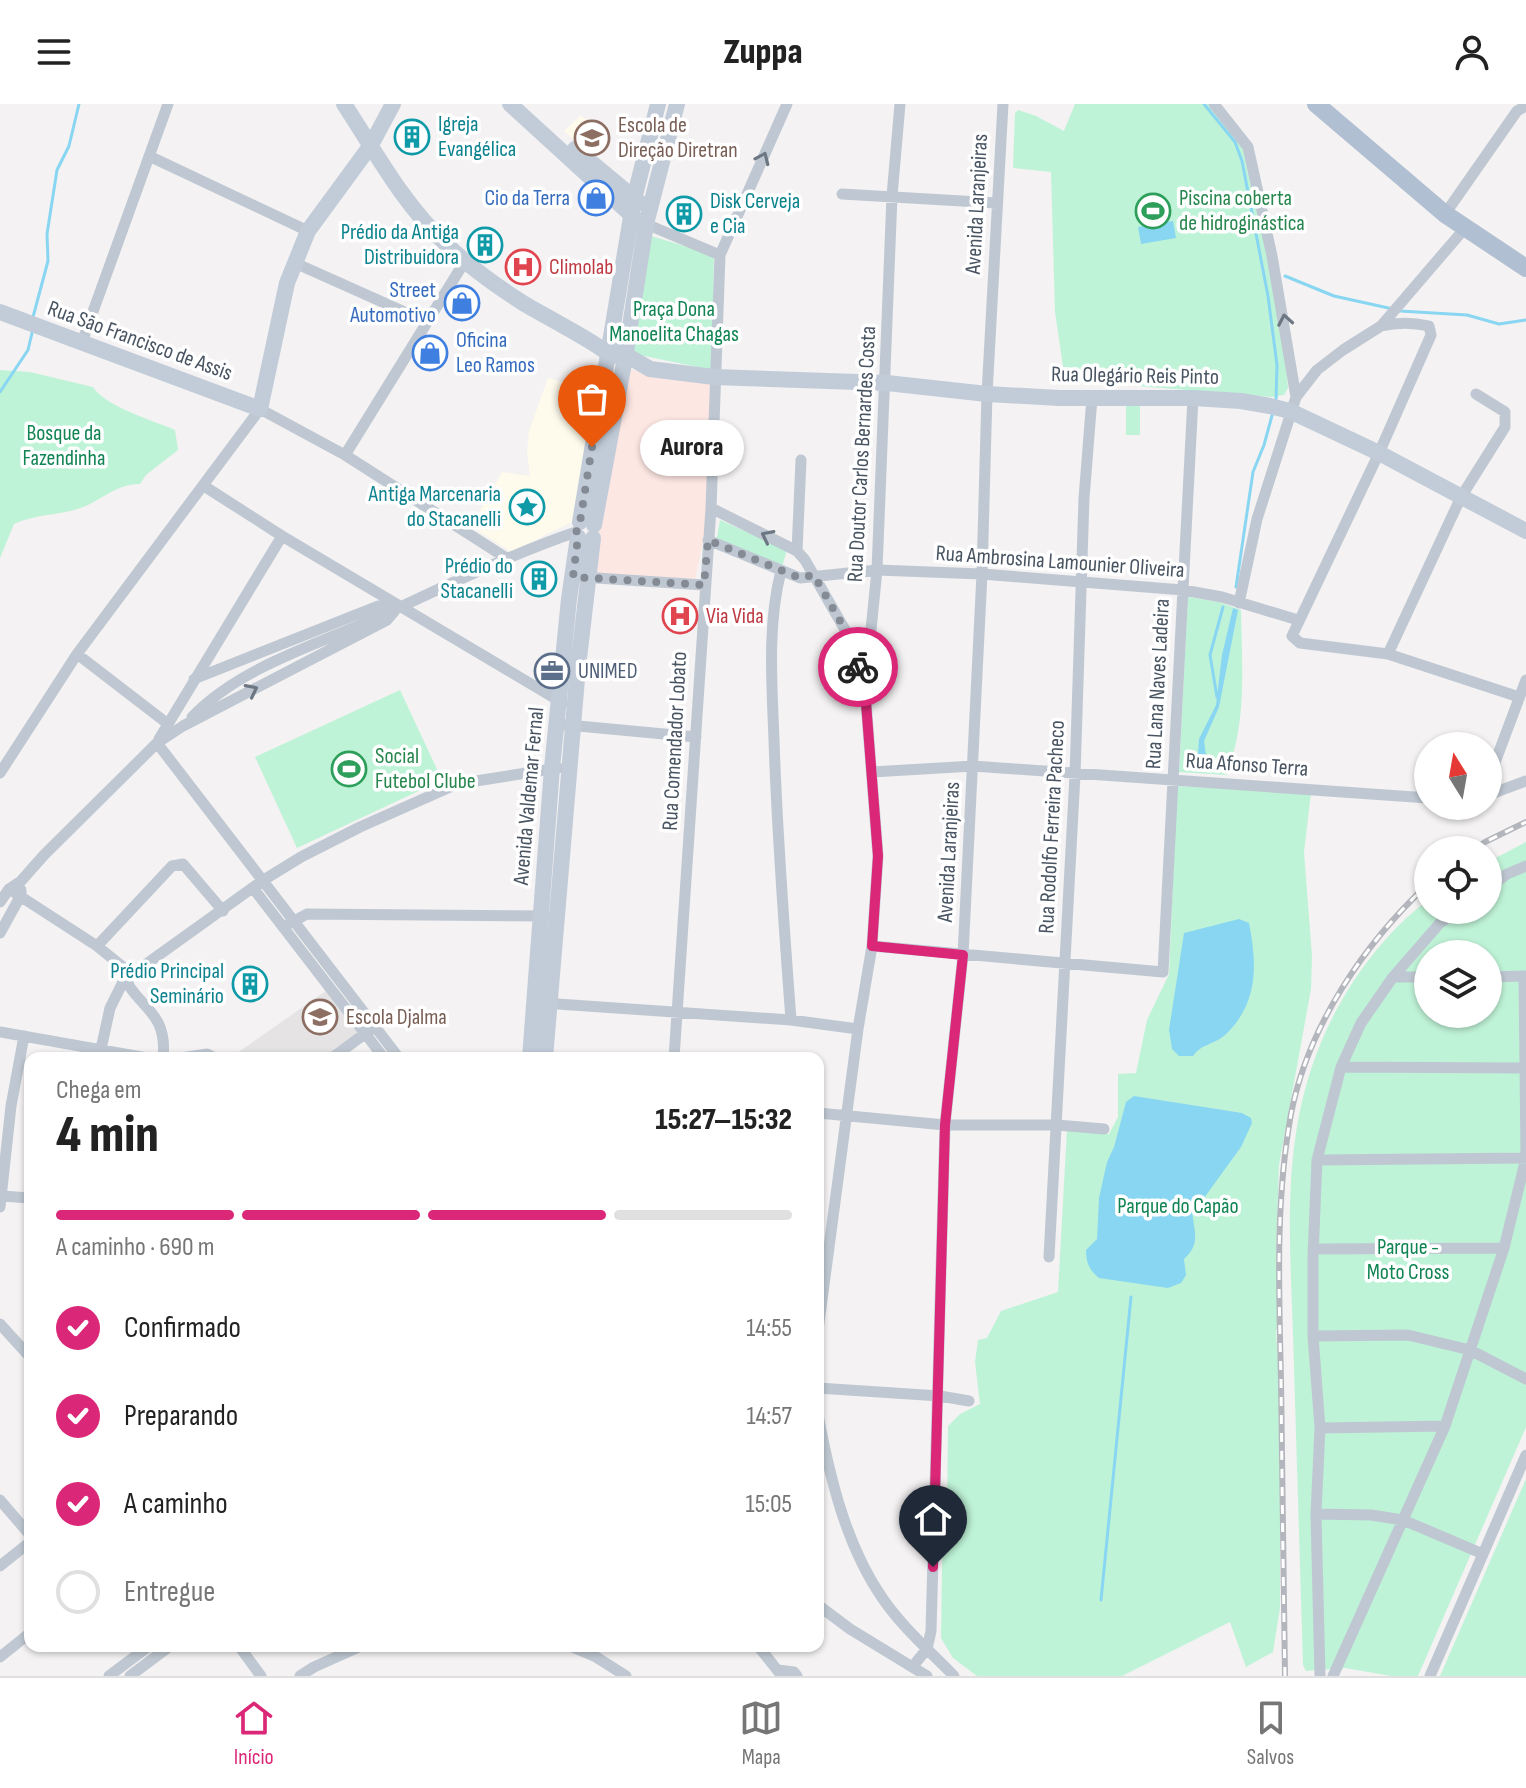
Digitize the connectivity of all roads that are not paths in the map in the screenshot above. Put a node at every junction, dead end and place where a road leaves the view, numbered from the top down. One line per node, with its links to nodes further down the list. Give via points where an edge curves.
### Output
1 (168, 104): 16 (street)
2 (344, 104): 15 (street)
3 (393, 104): 15 (street)
4 (510, 104): 12 (street)
5 (677, 104): 14 (street)
6 (787, 104): 28 (street, one-way to 6)
7 (900, 104): 21 (street, Rua Doutor Carlos Bernardes Costa)
8 (1003, 104): 23 (street, Avenida Laranjeiras)
9 (1214, 104): 48 (street, one-way to 9, via 1286,327 1248,147)
10 (1316, 104): 24 (main road)
11 (1526, 106): 24 (street, via 1517,111)
12 (530, 111): 19 (street)
13 (656, 111): 14 (street); 17 (street)
14 (672, 124): 18 (street)
15 (371, 145): 27 (street); 29 (street, via 412,206)
16 (149, 156): 27 (street); 38 (street)
17 (644, 160): 18 (street); 22 (street)
18 (661, 165): 25 (street)
19 (585, 166): 22 (street); 25 (street)
20 (842, 194): 21 (street)
21 (892, 196): 23 (street); 42 (street, Rua Doutor Carlos Bernardes Costa)
22 (634, 199): 25 (street)
23 (996, 203): 44 (street, Avenida Laranjeiras)
24 (1445, 214): 26 (main road)
25 (642, 217): 28 (street); 31 (street)
26 (1466, 227): 32 (main road); 37 (street)
27 (308, 231): 30 (street)
28 (720, 255): 41 (street)
29 (465, 261): 36 (street); 39 (street, via 538,313)
30 (295, 263): 36 (street); 49 (street)
31 (631, 266): 33 (street); 34 (street)
32 (1526, 268)
33 (615, 302): 34 (street); 39 (street)
34 (633, 305): 40 (street)
35 (2, 314): 38 (street, Rua São Francisco de Assis)
36 (427, 322): 51 (street)
37 (1381, 326): 48 (street, via 1317,370); 50 (street, via 1416,323 1429,326 1431,335)
38 (82, 342): 49 (street, Rua São Francisco de Assis)
39 (607, 349): 40 (street, via 615,359); 43 (street)
40 (626, 355): 41 (street, via 650,369); 43 (street)
41 (714, 377): 42 (street, Rua Olegário Reis Pinto); 55 (street, Rua Comendador Lobato)
42 (887, 383): 44 (street, Rua Olegário Reis Pinto); 62 (street, Rua Doutor Carlos Bernardes Costa)
43 (609, 391): 56 (street)
44 (987, 394): 46 (street, Rua Olegário Reis Pinto); 64 (street, Avenida Laranjeiras)
45 (1476, 394): 54 (street, via 1505,412 1505,427)
46 (1092, 398): 47 (street, Rua Olegário Reis Pinto); 67 (street, Rua Rodolfo Ferreira Pacheco)
47 (1193, 398): 48 (street, Rua Olegário Reis Pinto); 69 (street, Rua Lana Naves Ladeira)
48 (1284, 405): 50 (street, Rua Olegário Reis Pinto); 70 (street)
49 (260, 409): 51 (street); 53 (street)
50 (1379, 453): 54 (street, Rua Olegário Reis Pinto); 72 (street)
51 (345, 455): 61 (street)
52 (801, 460): 60 (street)
53 (204, 486): 58 (street); 74 (street)
54 (1461, 497): 57 (street, Rua Olegário Reis Pinto); 75 (street)
55 (711, 508): 59 (street, Rua Comendador Lobato); 60 (street, one-way to 55)
56 (584, 531): 61 (street); 66 (street, Avenida Valdemar Fernal)
57 (1526, 531)
58 (282, 536): 71 (street); 77 (street)
59 (708, 540): 63 (street, Rua Ambrosina Lamounier Oliveira); 68 (street, Rua Comendador Lobato)
60 (797, 551): 65 (street)
61 (508, 559): 71 (street)
62 (877, 570): 64 (street, Rua Ambrosina Lamounier Oliveira); 65 (street, Rua Ambrosina Lamounier Oliveira); 79 (street, Rua Doutor Carlos Bernardes Costa)
63 (781, 571): 65 (street, Rua Ambrosina Lamounier Oliveira, via 800,578); 122 (street, via 773,615 773,716)
64 (982, 574): 67 (street, Rua Ambrosina Lamounier Oliveira); 88 (street, Avenida Laranjeiras)
65 (814, 575): 79 (street, via 848,635)
66 (580, 577): 68 (street); 81 (street, Avenida Valdemar Fernal)
67 (1080, 583): 69 (street, Rua Ambrosina Lamounier Oliveira); 93 (street, Rua Rodolfo Ferreira Pacheco)
68 (704, 585): 85 (street, Rua Comendador Lobato)
69 (1183, 590): 70 (street, Rua Ambrosina Lamounier Oliveira); 94 (street, Rua Lana Naves Ladeira)
70 (1239, 603): 72 (street, Rua Ambrosina Lamounier Oliveira)
71 (399, 606): 73 (street, via 378,606); 76 (street); 81 (street); 84 (street, one-way to 71, via 387,620)
72 (1298, 620): 75 (street, via 1292,636 1300,643)
73 (281, 646): 76 (street); 77 (street)
74 (77, 654): 82 (street); 92 (street)
75 (1388, 654): 80 (street)
76 (257, 671): 84 (street, via 207,701)
77 (194, 679): 82 (street)
78 (1526, 680): 80 (street)
79 (865, 690): 91 (street, Rua Doutor Carlos Bernardes Costa)
80 (1519, 697): 87 (street)
81 (567, 703): 83 (street, Avenida Valdemar Fernal)
82 (168, 724): 86 (street)
83 (565, 725): 85 (street); 89 (street, Avenida Valdemar Fernal); 90 (street, Avenida Valdemar Fernal)
84 (183, 726): 86 (street)
85 (696, 737): 121 (street, Rua Comendador Lobato)
86 (157, 743): 101 (street); 102 (street)
87 (1502, 743)
88 (973, 766): 91 (street, Rua Afonso Terra); 93 (street, Rua Afonso Terra); 113 (street, Avenida Laranjeiras)
89 (552, 768): 90 (street); 98 (street, Avenida Valdemar Fernal); 102 (street, via 440,790 301,857)
90 (570, 769): 98 (street, Avenida Valdemar Fernal)
91 (872, 772): 112 (street, Rua Doutor Carlos Bernardes Costa, via 878,856)
92 (0, 773)
93 (1075, 775): 94 (street, Rua Afonso Terra); 114 (street, Rua Rodolfo Ferreira Pacheco)
94 (1173, 781): 97 (street, Rua Afonso Terra); 114 (street, Rua Lana Naves Ladeira, via 1163,972)
95 (1526, 781): 96 (street)
96 (1502, 790)
97 (1414, 797)
98 (558, 807): 107 (street, Avenida Valdemar Fernal)
99 (1526, 866): 100 (street)
100 (1502, 878)
101 (21, 881): 103 (street); 104 (street)
102 (258, 885): 106 (street); 108 (street)
103 (9, 889): 104 (street); 105 (street)
104 (21, 895): 110 (street); 111 (street)
105 (0, 902)
106 (223, 911): 111 (street, via 183,864 172,866); 119 (street)
107 (549, 916): 108 (street, via 307,914); 120 (street, Avenida Valdemar Fernal)
108 (288, 924): 124 (street)
109 (1439, 924): 116 (street)
110 (0, 933)
111 (97, 946): 119 (street, via 123,967)
112 (872, 946): 113 (street); 123 (street, Rua Doutor Carlos Bernardes Costa)
113 (963, 955): 114 (street); 140 (street, Avenida Laranjeiras)
114 (1065, 962): 141 (street, Rua Rodolfo Ferreira Pacheco)
115 (1525, 976): 118 (street); 136 (street)
116 (1393, 977): 117 (street); 135 (street, via 1361,1023)
117 (1414, 977)
118 (1502, 977)
119 (124, 980): 129 (street, via 110,1008); 130 (street, via 159,1020)
120 (542, 1003): 121 (street); 127 (street, Avenida Valdemar Fernal)
121 (677, 1013): 122 (street); 134 (street, Rua Comendador Lobato)
122 (791, 1020): 123 (street)
123 (858, 1029): 139 (street, Rua Doutor Carlos Bernardes Costa)
124 (370, 1030): 131 (street); 132 (street); 133 (street)
125 (0, 1032): 126 (street)
126 (24, 1036): 128 (street); 137 (street)
127 (538, 1050)
128 (91, 1052)
129 (99, 1052)
130 (164, 1052)
131 (340, 1052)
132 (381, 1052)
133 (392, 1052)
134 (674, 1052)
135 (1341, 1067): 136 (street); 144 (street)
136 (1524, 1068): 143 (street)
137 (5, 1102): 146 (street)
138 (824, 1114): 139 (street)
139 (848, 1116): 140 (street); 150 (street, Rua Doutor Carlos Bernardes Costa)
140 (945, 1125): 141 (street); 157 (street, Avenida Laranjeiras)
141 (1057, 1125): 142 (street); 149 (street, Rua Rodolfo Ferreira Pacheco)
142 (1104, 1129)
143 (1526, 1158): 144 (street); 147 (street)
144 (1317, 1160): 148 (street)
145 (24, 1199): 146 (street)
146 (1, 1202)
147 (1504, 1248): 148 (street); 154 (street)
148 (1313, 1249): 152 (street)
149 (1049, 1257)
150 (824, 1287)
151 (0, 1324): 153 (street)
152 (1313, 1336): 154 (street, via 1408,1335); 160 (street)
153 (24, 1350)
154 (1470, 1350): 155 (street); 159 (street)
155 (1526, 1379)
156 (824, 1388): 157 (street)
157 (940, 1396): 158 (street); 172 (street, Avenida Laranjeiras)
158 (969, 1401)
159 (1445, 1426): 160 (street); 165 (street)
160 (1320, 1428): 164 (street)
161 (824, 1441): 172 (street, via 851,1540 882,1598)
162 (1526, 1455): 168 (street)
163 (0, 1500): 166 (street)
164 (1316, 1514): 165 (street); 190 (street)
165 (1403, 1520): 168 (street); 191 (street)
166 (24, 1528)
167 (24, 1547): 169 (street)
168 (1483, 1554): 192 (street)
169 (0, 1566)
170 (824, 1610): 180 (street)
171 (24, 1638): 179 (street)
172 (927, 1649): 180 (street); 189 (street)
173 (141, 1652): 182 (street)
174 (162, 1652): 183 (street)
175 (243, 1652): 184 (street)
176 (348, 1652): 185 (street)
177 (584, 1652): 186 (street)
178 (763, 1652): 181 (street)
179 (0, 1657)
180 (913, 1666): 188 (street)
181 (780, 1673): 187 (street)
182 (109, 1676)
183 (130, 1676)
184 (261, 1676)
185 (300, 1676)
186 (626, 1676)
187 (797, 1676)
188 (927, 1676)
189 (954, 1676)
190 (1320, 1676)
191 (1335, 1676)
192 (1430, 1676)

